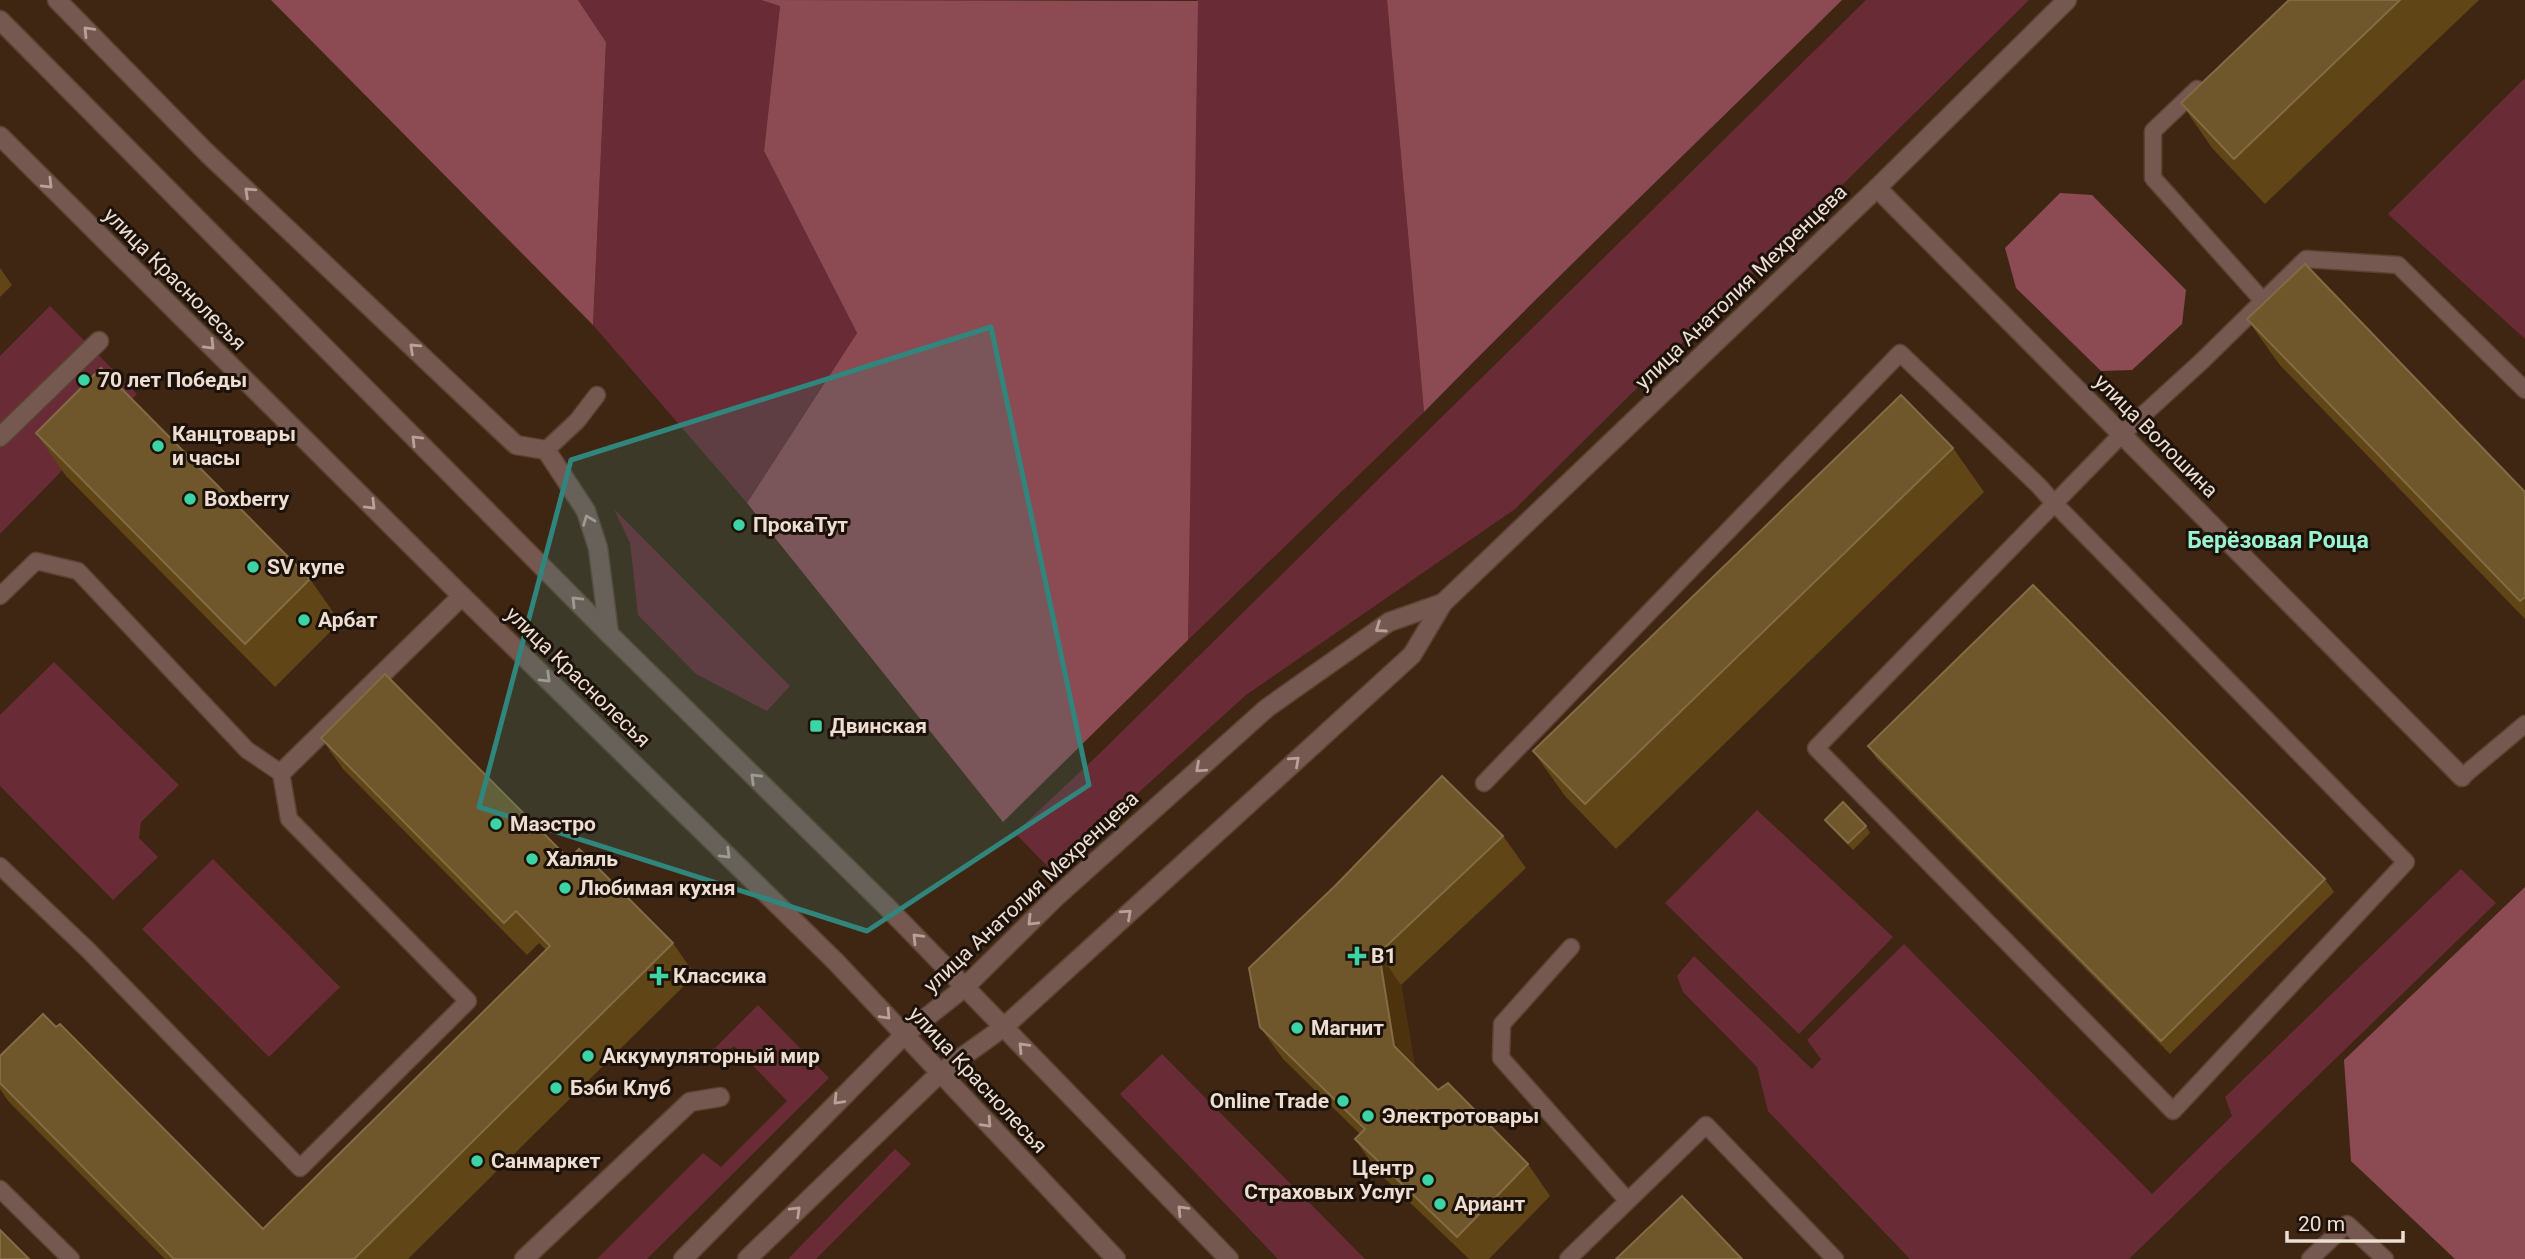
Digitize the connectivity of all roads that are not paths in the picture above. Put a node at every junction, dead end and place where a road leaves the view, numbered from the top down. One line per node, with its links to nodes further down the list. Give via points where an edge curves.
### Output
1 (57, 0): 13 (street, one-way to 1, via 516,444 207,153)
2 (2067, 0): 6 (street, улица Анатолия Мехренцева)
3 (0, 20): 18 (street, one-way to 3)
4 (2212, 75): 7 (lane, via 2153,131 2153,178)
5 (0, 136): 16 (street, улица Краснолесья, one-way to 16)
6 (1877, 188): 11 (street, улица Волошина); 17 (street, улица Анатолия Мехренцева)
7 (2264, 302): 9 (lane, via 2306,259 2398,265); 11 (lane)
8 (99, 341): 12 (street)
9 (2525, 390)
10 (597, 396): 13 (lane)
11 (2122, 434): 14 (lane); 21 (street, улица Волошина)
12 (0, 437)
13 (546, 450): 18 (street, one-way to 13, via 598,548 586,511)
14 (2054, 503): 14 (lane, via 2406,862 2173,1111 1816,748); 22 (lane, via 1900,353)
15 (0, 596): 20 (lane, via 36,561 78,570 247,750)
16 (462, 596): 20 (street); 27 (street, улица Краснолесья, one-way to 27, via 835,961)
17 (1443, 603): 25 (street, улица Анатолия Мехренцева, one-way to 25, via 1389,622 1267,708 1055,898); 26 (street, улица Анатолия Мехренцева, one-way to 17, via 1412,654)
18 (609, 635): 25 (street, one-way to 18)
19 (2525, 724): 21 (lane)
20 (281, 773): 23 (lane, via 289,819 468,1001 300,1168)
21 (2462, 777)
22 (1484, 783)
23 (0, 866)
24 (1571, 947): 31 (lane, via 1502,1024 1501,1058)
25 (965, 986): 26 (street); 27 (street, улица Анатолия Мехренцева)
26 (1004, 1027): 28 (street, улица Анатолия Мехренцева); 37 (street, one-way to 26)
27 (904, 1035): 28 (street, улица Краснолесья); 34 (street, улица Анатолия Мехренцева, one-way to 34)
28 (941, 1072): 35 (street, улица Анатолия Мехренцева, one-way to 28); 36 (street, улица Краснолесья, one-way to 36)
29 (720, 1097): 33 (street, via 690,1102)
30 (0, 1189): 32 (lane)
31 (1628, 1200): 38 (lane); 39 (lane, via 1706,1125)
32 (71, 1259)
33 (524, 1259)
34 (683, 1259)
35 (747, 1259)
36 (1116, 1259)
37 (1229, 1259)
38 (1569, 1259)
39 (1835, 1259)
40 (2310, 1259): 41 (lane, via 2347,1224)
41 (2385, 1259)

